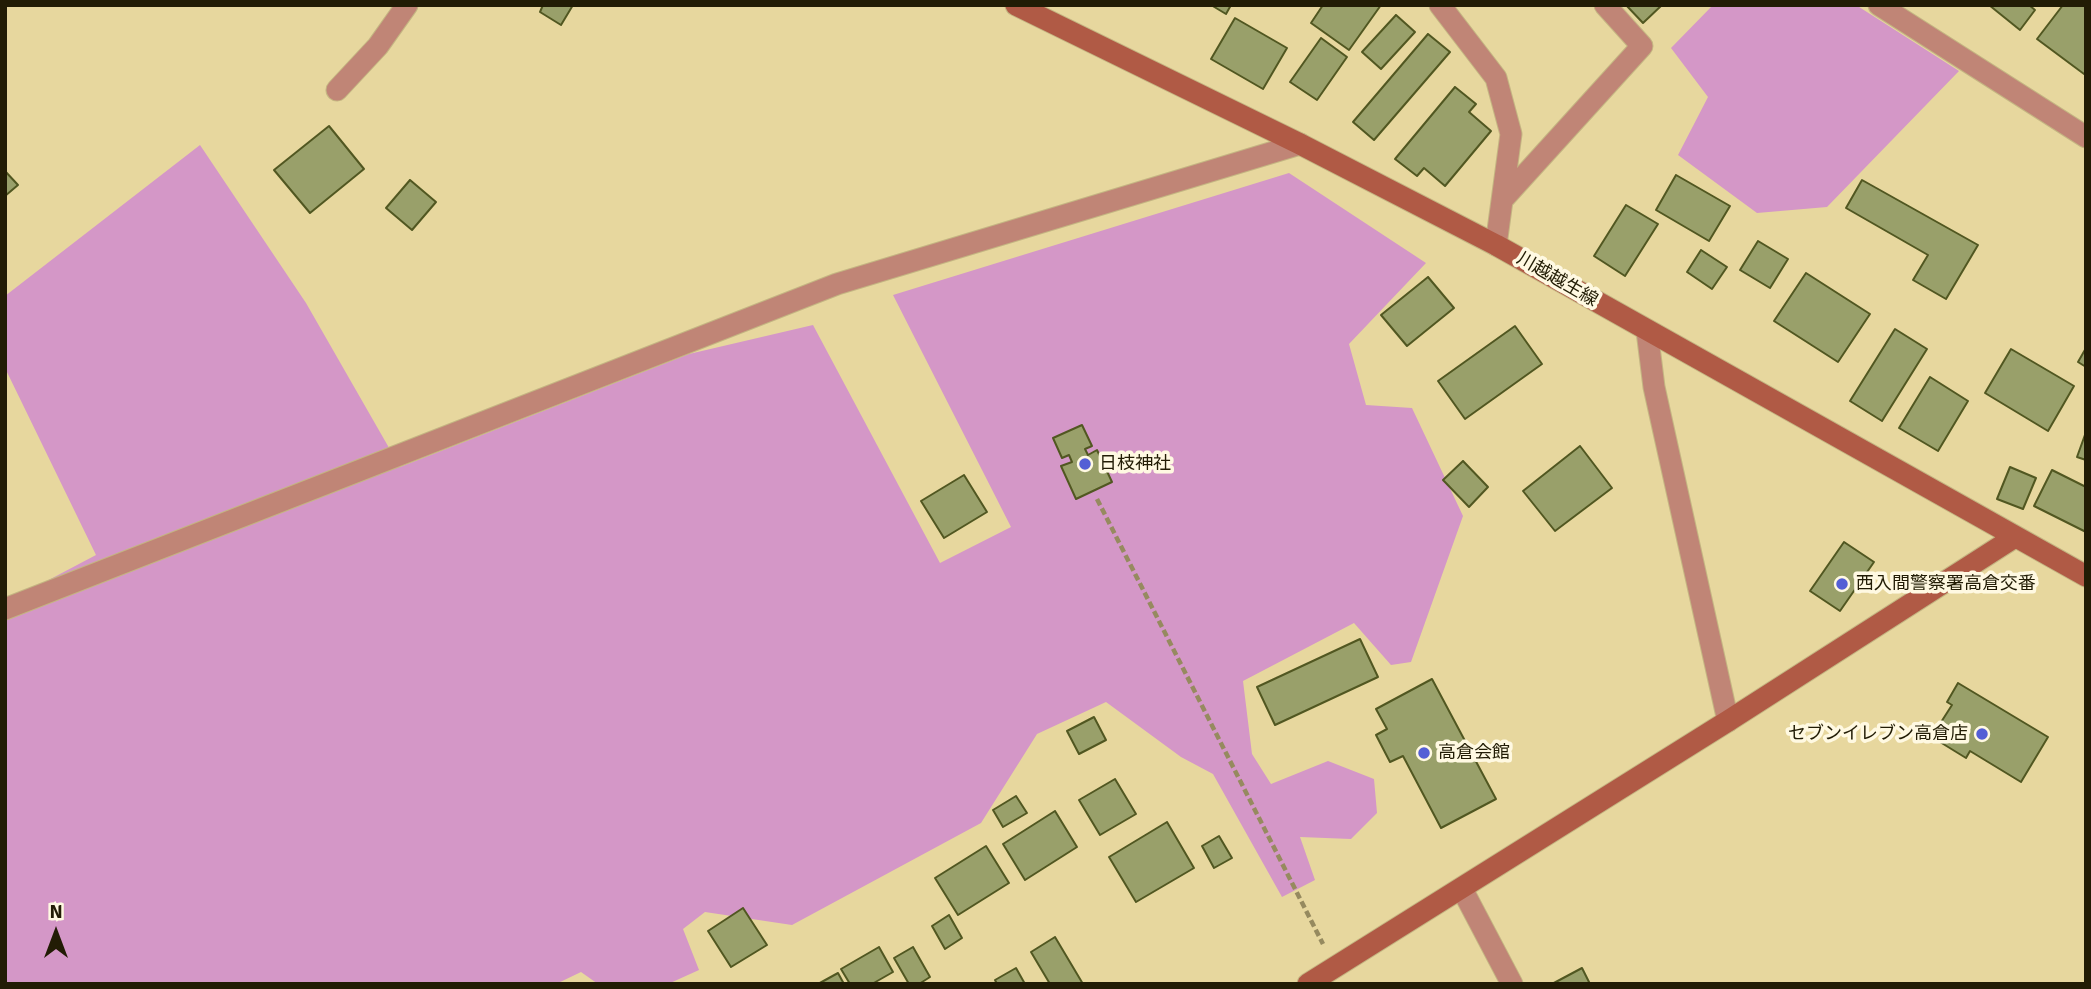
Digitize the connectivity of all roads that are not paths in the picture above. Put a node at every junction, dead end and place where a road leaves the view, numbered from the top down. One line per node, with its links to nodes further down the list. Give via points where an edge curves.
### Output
1 (407, 5): 6 (street)
2 (1016, 5): 8 (main road, 川越越生線)
3 (1440, 5): 9 (street, via 1496,78 1511,134)
4 (1605, 5): 9 (street, via 1642,46)
5 (1879, 5): 7 (street)
6 (337, 90)
7 (2086, 136)
8 (1300, 144): 10 (main road, 川越越生線); 14 (street, via 837,284)
9 (1504, 198): 10 (street)
10 (1496, 245): 11 (main road, 川越越生線)
11 (1647, 331): 12 (main road, 川越越生線); 15 (street, via 1654,387)
12 (2015, 537): 13 (main road, 川越越生線); 15 (main road)
13 (2086, 576)
14 (5, 609)
15 (1728, 722): 16 (main road)
16 (1462, 889): 17 (main road); 18 (street)
17 (1308, 984)
18 (1513, 984)

